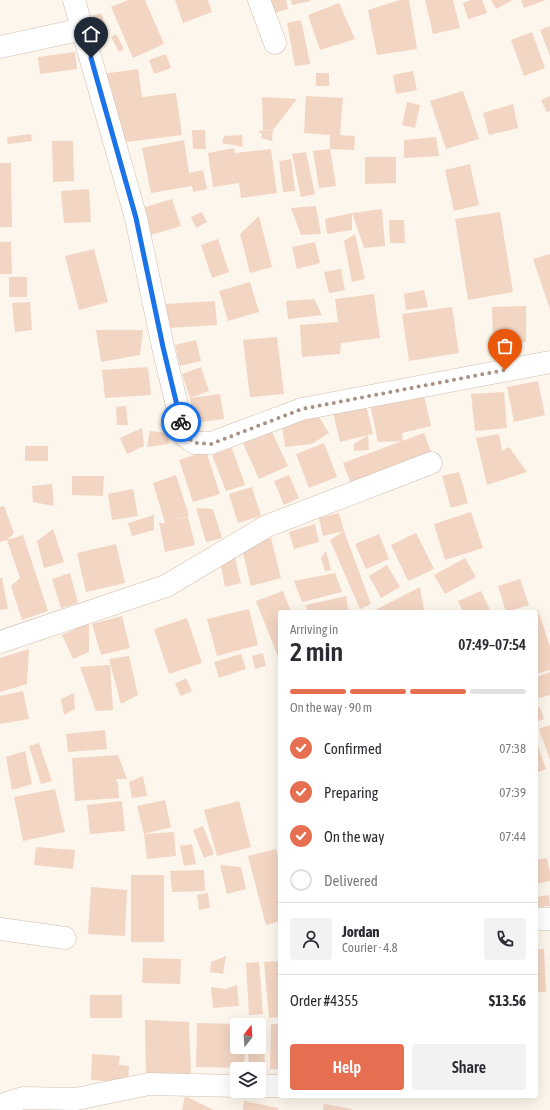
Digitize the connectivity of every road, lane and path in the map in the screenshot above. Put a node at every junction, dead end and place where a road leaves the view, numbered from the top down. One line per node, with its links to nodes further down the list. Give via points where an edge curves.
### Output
1 (74, 0): 3 (street)
2 (259, 0): 4 (street)
3 (83, 30): 5 (street); 6 (street, via 136,218 184,435 195,443 211,444 302,409)
4 (275, 43)
5 (0, 47)
6 (550, 362)
7 (431, 463): 8 (street, via 267,526 166,586)
8 (0, 642)
9 (538, 919): 10 (street)
10 (550, 919)
11 (0, 929): 12 (street)
12 (65, 938)
13 (230, 1086): 16 (street, via 149,1084 76,1099 23,1098 7,1103)
14 (266, 1086): 15 (street)
15 (278, 1086)
16 (1, 1110)

